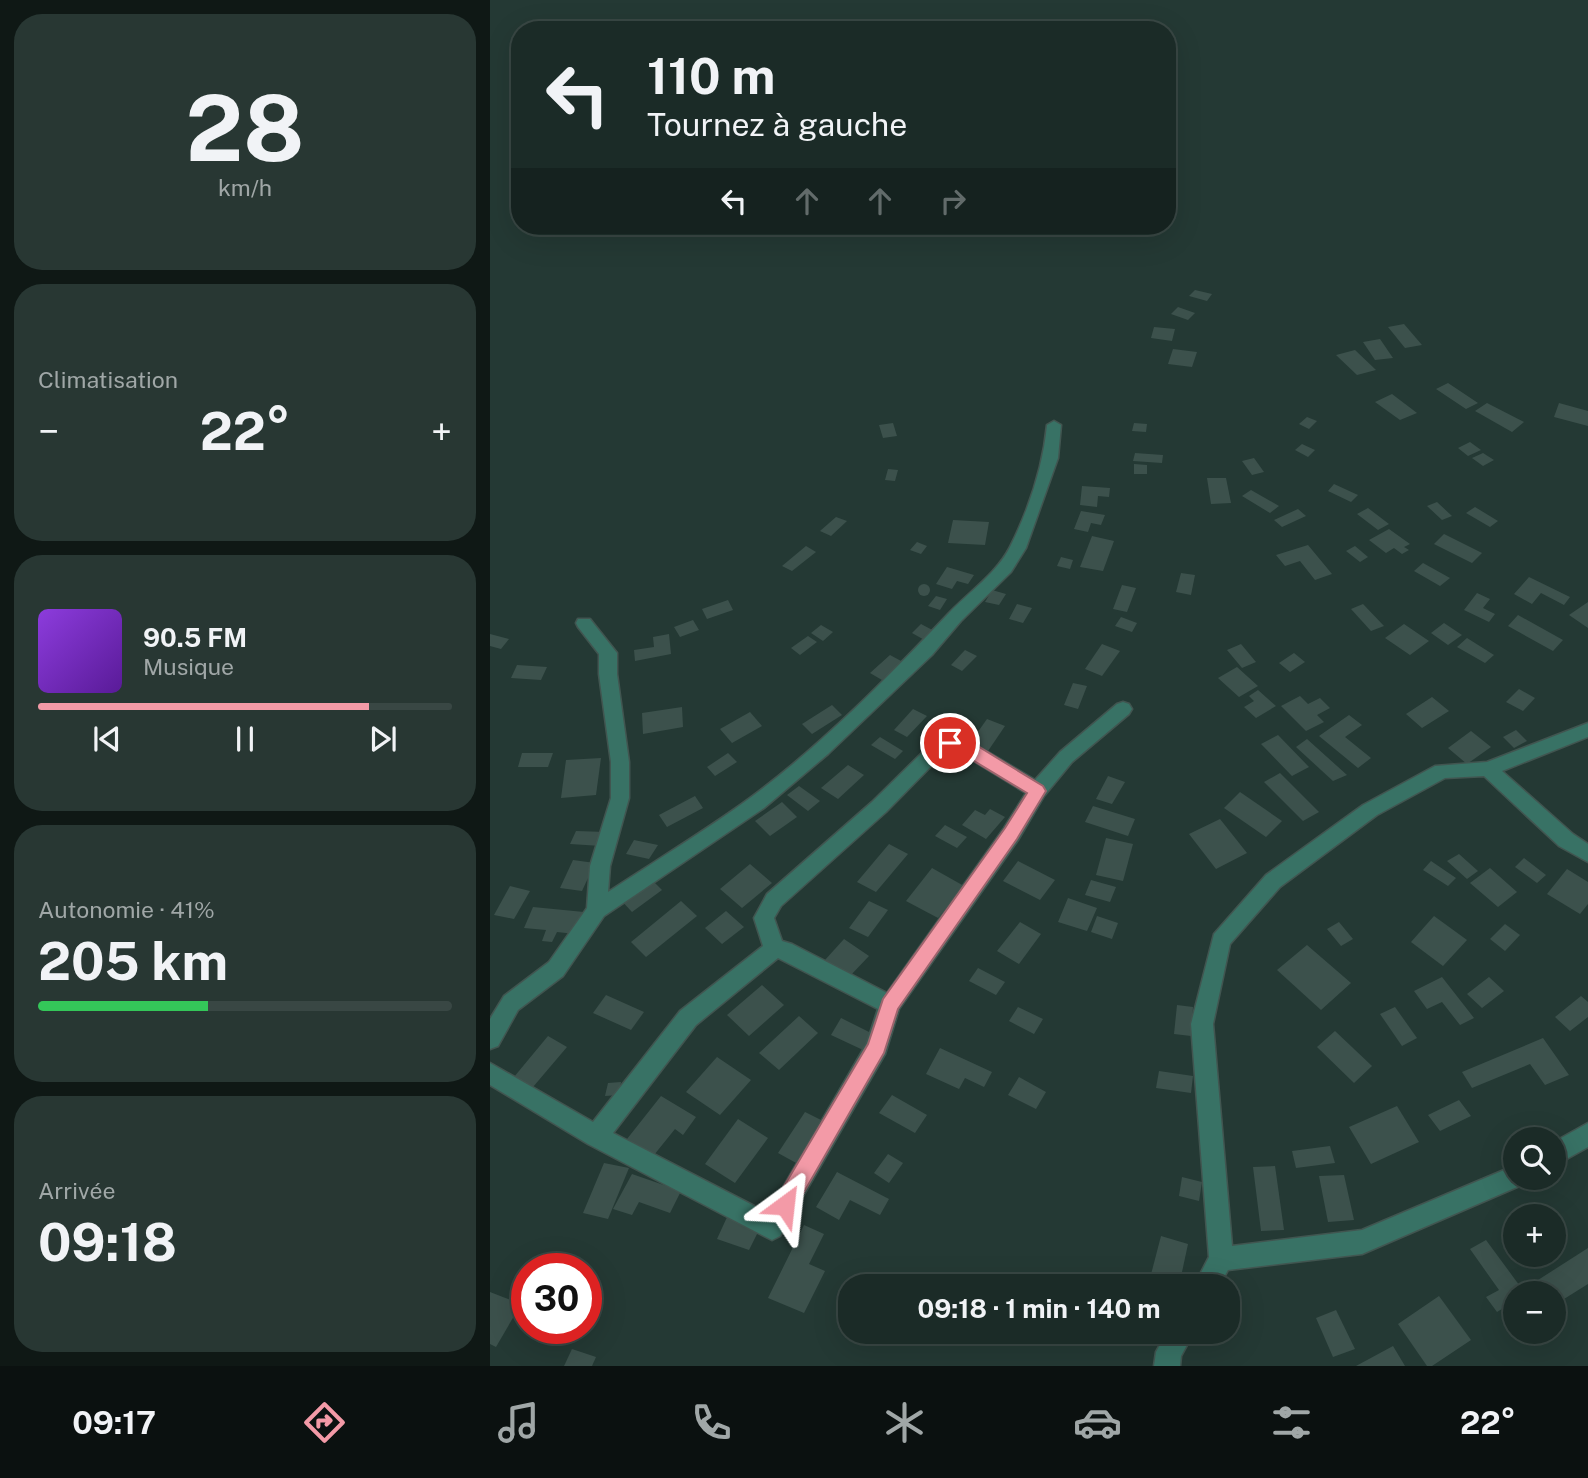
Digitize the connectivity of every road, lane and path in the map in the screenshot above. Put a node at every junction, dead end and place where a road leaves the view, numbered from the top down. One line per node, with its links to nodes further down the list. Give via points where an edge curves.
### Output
1 (1054, 425): 8 (street, via 1051,458 1018,548 1005,568 926,651 804,764 757,803)
2 (584, 623): 8 (street, via 608,653 620,762 620,798 600,866)
3 (1123, 709): 6 (street, via 1066,757)
4 (1588, 730): 5 (street)
5 (1488, 769): 7 (street, via 1566,840); 17 (street, via 1442,771 1370,810 1273,881 1221,940 1202,1024)
6 (1037, 791): 9 (street, via 970,750 950,743 938,748 774,900 764,918); 10 (street)
7 (1588, 854)
8 (597, 910): 11 (street, via 556,969 511,1003)
9 (774, 949): 10 (street, via 785,950); 14 (street, via 688,1018)
10 (890, 1005): 14 (street, via 877,1047 772,1228)
11 (490, 1040)
12 (490, 1073): 14 (street)
13 (1588, 1134): 15 (street)
14 (596, 1136)
15 (1566, 1148)
16 (1503, 1181): 17 (street, via 1362,1241)
17 (1221, 1259): 18 (street)
18 (1213, 1274)
19 (1174, 1344): 20 (street)
20 (1167, 1366)

